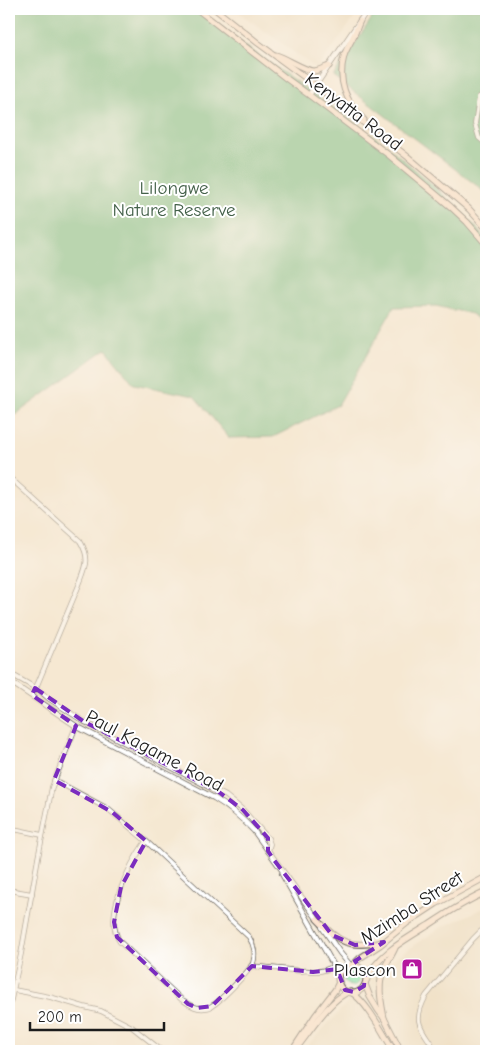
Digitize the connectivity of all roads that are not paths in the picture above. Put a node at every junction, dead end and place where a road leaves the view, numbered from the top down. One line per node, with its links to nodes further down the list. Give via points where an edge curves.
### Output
1 (197, 9): 9 (main road, Kenyatta Road)
2 (215, 9): 5 (main road, Kenyatta Road)
3 (368, 9): 4 (street)
4 (360, 21): 6 (street); 10 (main road, via 344,56 343,89 358,114)
5 (271, 53): 6 (main road, via 313,71); 7 (main road, Kenyatta Road)
6 (328, 66): 7 (street)
7 (316, 85): 9 (street); 10 (main road, Kenyatta Road)
8 (486, 93): 11 (street, via 479,98 475,124 479,138)
9 (309, 95): 13 (main road, Kenyatta Road, via 423,183 467,222)
10 (377, 132): 12 (main road, Kenyatta Road, via 437,181)
11 (486, 144)
12 (486, 228)
13 (486, 244)
14 (9, 476): 17 (street, via 80,541 87,558)
15 (9, 673): 17 (street)
16 (9, 681): 18 (street, Paul Kagame Road)
17 (35, 688): 18 (street); 24 (street, via 83,721 226,796 268,838)
18 (32, 696): 19 (street, Paul Kagame Road)
19 (76, 726): 20 (street); 24 (street, Paul Kagame Road, via 224,804 254,831)
20 (54, 780): 22 (street); 23 (street, via 108,809)
21 (9, 828): 22 (street)
22 (42, 836): 29 (street)
23 (146, 841): 35 (street, via 249,937 254,949); 35 (street, via 121,886 114,922 120,942 181,999 197,1008 208,1008 217,1002)
24 (268, 851): 25 (street, Paul Kagame Road)
25 (274, 860): 30 (street, Paul Kagame Road); 36 (street, Paul Kagame Road)
26 (486, 877): 32 (main road, Mzimba Street, via 436,904)
27 (9, 890): 29 (street)
28 (486, 892): 33 (main road, Mzimba Street)
29 (32, 894): 39 (street)
30 (317, 919): 32 (main road, via 344,942 355,945); 34 (street, Paul Kagame Road)
31 (486, 928): 47 (street, via 473,939 421,1006 420,1026)
32 (384, 942): 34 (main road, Mzimba Street)
33 (397, 945): 38 (main road, Mzimba Street, via 369,972); 42 (main road, via 379,987)
34 (352, 965): 37 (main road, via 345,966); 38 (main road, via 363,970)
35 (251, 966): 36 (street, via 313,972)
36 (334, 966): 37 (street, Paul Kagame Road, via 339,972)
37 (338, 980): 40 (main road, via 342,988); 44 (main road, via 336,990)
38 (365, 982): 40 (main road, via 358,991); 42 (main road, via 370,997)
39 (11, 990): 41 (street); 43 (street, via 101,1011 132,1027)
40 (350, 992): 44 (main road, via 330,1005); 45 (main road, via 364,1004)
41 (9, 1009)
42 (384, 1018): 46 (main road)
43 (162, 1051)
44 (293, 1051)
45 (394, 1051)
46 (401, 1051)
47 (436, 1051)

